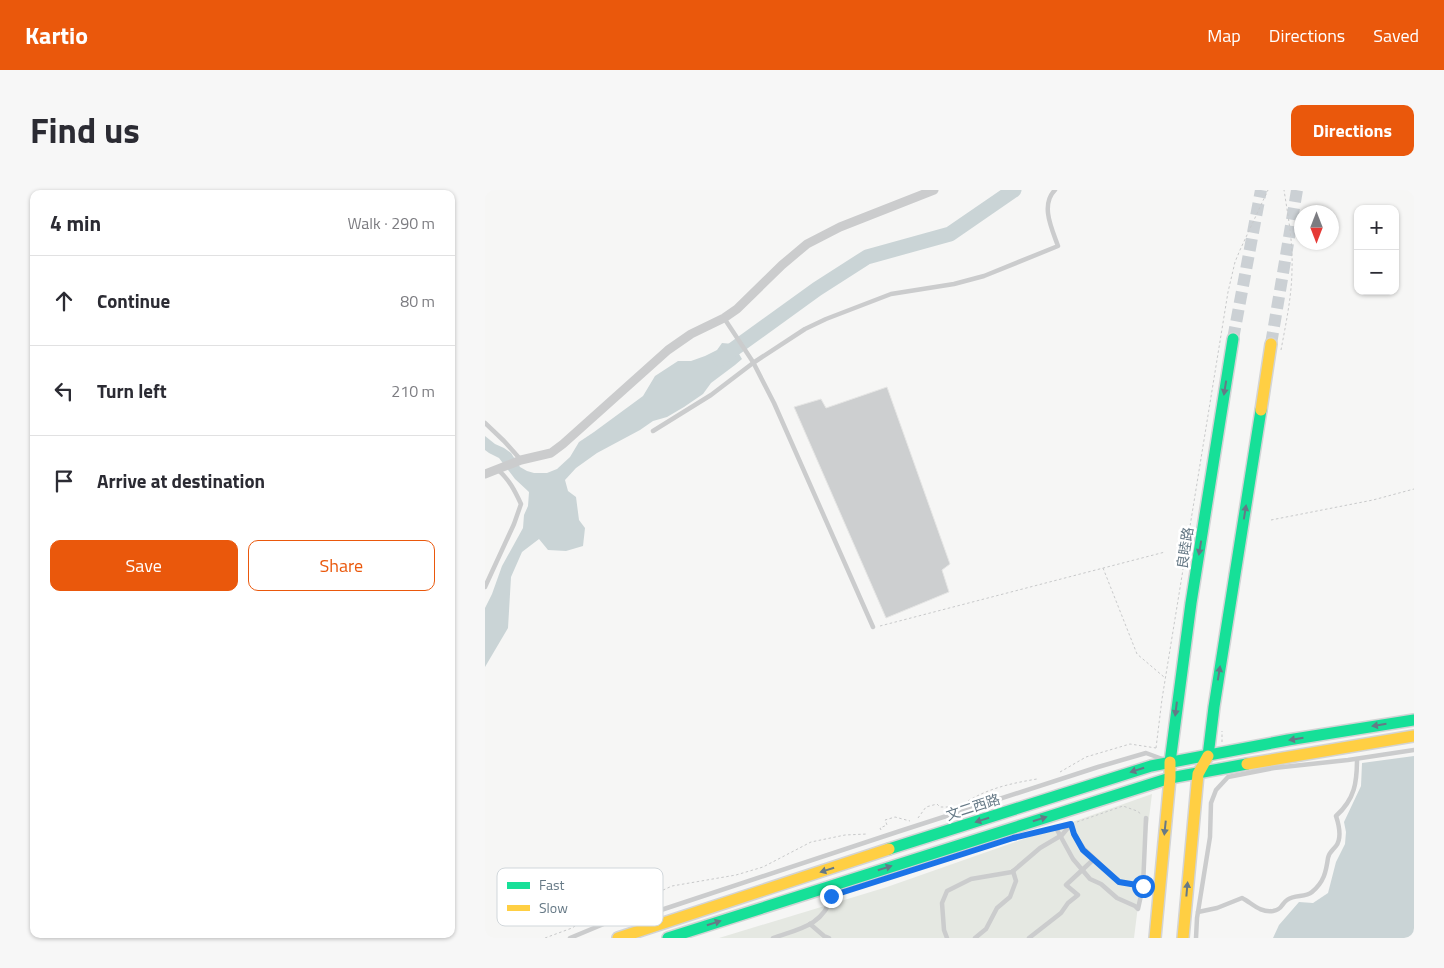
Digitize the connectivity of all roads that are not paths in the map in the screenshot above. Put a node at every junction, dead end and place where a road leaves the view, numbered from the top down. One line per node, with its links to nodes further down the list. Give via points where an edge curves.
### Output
1 (934, 190): 3 (street, via 840,227 807,244)
2 (1055, 190): 6 (lane, via 1048,205 1058,246 984,276 891,294 853,308 805,329)
3 (724, 319): 6 (lane); 9 (street, via 691,334 668,350 551,453)
4 (1233, 340): 19 (main road, 良睦路, one-way to 19)
5 (1271, 344): 17 (main road, one-way to 5)
6 (753, 363): 8 (lane, via 711,395); 13 (lane, via 774,403)
7 (485, 423): 9 (lane)
8 (653, 430)
9 (521, 460): 10 (street)
10 (498, 468): 11 (street); 12 (lane, via 521,504)
11 (485, 474)
12 (485, 586)
13 (873, 627)
14 (1414, 720): 17 (main road, 文二西路, one-way to 17)
15 (1414, 736): 20 (main road)
16 (1414, 750): 18 (lane)
17 (1208, 756): 19 (main road, 文二西路); 20 (main road)
18 (1357, 758): 31 (lane, via 1228,777 1216,790 1211,803 1210,837); 31 (lane, via 1355,788 1336,816 1339,824 1337,845 1331,850 1323,878 1313,892 1287,900 1281,909 1272,911 1259,909 1242,898)
19 (1170, 762): 21 (main road, 良睦路); 30 (lane, via 1146,753); 32 (main road, 文二西路, one-way to 32)
20 (1198, 774): 21 (main road); 45 (main road, one-way to 20)
21 (1170, 778): 38 (main road, one-way to 21); 44 (main road, 良睦路, one-way to 44)
22 (1146, 818): 28 (lane)
23 (1056, 828): 24 (lane)
24 (1060, 836): 25 (lane, via 1071,824 1083,850); 26 (lane); 27 (lane)
25 (1094, 858): 26 (lane); 28 (lane, via 1119,882)
26 (1082, 870): 28 (lane, via 1117,898 1138,909); 43 (lane, via 1066,885 1077,896)
27 (1013, 871): 41 (lane, via 971,879 947,891 942,903); 42 (lane, via 1016,881 1010,897 997,908 986,929)
28 (1143, 886)
29 (831, 896): 33 (lane, via 823,912)
30 (663, 909)
31 (1198, 912): 46 (lane)
32 (663, 923)
33 (810, 924): 39 (lane); 40 (lane)
34 (599, 926): 36 (lane)
35 (655, 926): 37 (main road, 文二西路, one-way to 37)
36 (569, 938)
37 (618, 938)
38 (668, 938)
39 (773, 938)
40 (829, 938)
41 (947, 938)
42 (975, 938)
43 (1029, 938)
44 (1155, 938)
45 (1183, 938)
46 (1196, 938)

